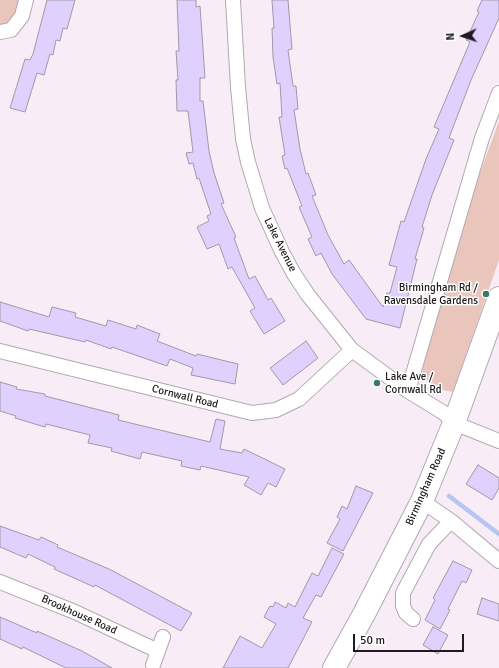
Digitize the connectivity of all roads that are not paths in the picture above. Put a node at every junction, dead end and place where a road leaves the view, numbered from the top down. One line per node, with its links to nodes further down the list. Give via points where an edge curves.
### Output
1 (26, 0): 3 (street, via 22,16 11,30)
2 (233, 0): 6 (street, Lake Avenue, via 243,138 254,185 276,241 294,274 311,300)
3 (0, 32)
4 (499, 93): 8 (street, via 482,138)
5 (499, 298): 9 (highway, Birmingham Road)
6 (352, 350): 7 (street, Cornwall Road, via 299,399 276,410 252,413); 8 (street, Lake Avenue)
7 (0, 351)
8 (408, 391): 9 (street, Lake Avenue)
9 (454, 422): 10 (street, Lake Avenue); 11 (highway, Birmingham Road)
10 (499, 441)
11 (422, 501): 12 (street); 19 (highway, Birmingham Road)
12 (451, 521): 13 (street); 15 (street, via 429,544 403,593 403,606 406,613)
13 (499, 561)
14 (0, 582): 17 (street, Brookhouse Road, via 75,612)
15 (413, 618)
16 (163, 637): 17 (street)
17 (158, 651): 18 (street)
18 (152, 665)
19 (334, 668)

